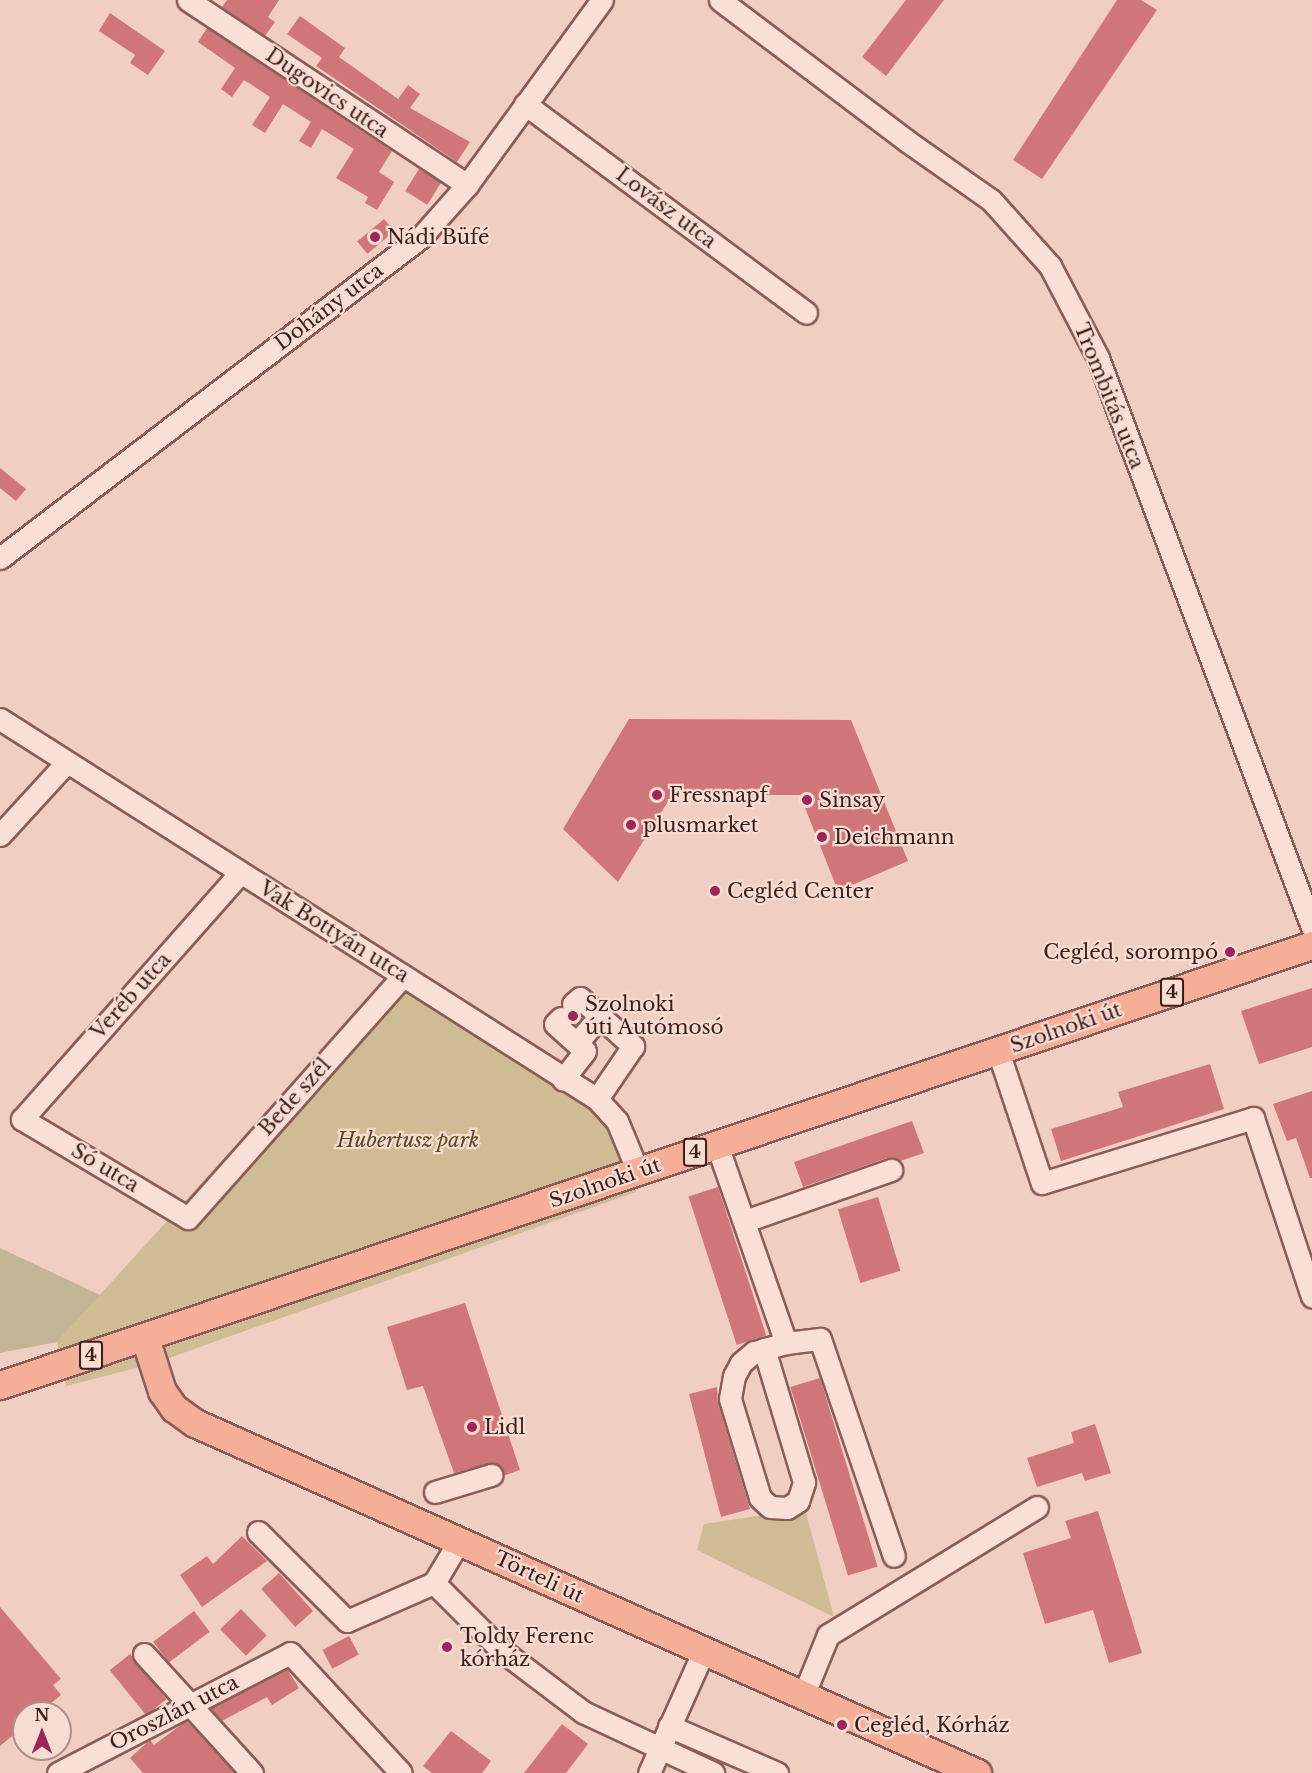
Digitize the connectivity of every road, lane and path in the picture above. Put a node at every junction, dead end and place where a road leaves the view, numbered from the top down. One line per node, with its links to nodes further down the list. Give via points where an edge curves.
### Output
1 (188, 0): 5 (street, Dugovics utca)
2 (602, 0): 4 (street, Dohány utca)
3 (720, 0): 12 (street, Trombitás utca, via 906,141 991,200 1050,266 1098,358)
4 (525, 104): 5 (street, Dohány utca); 6 (street, Lovász utca)
5 (467, 185): 7 (street, Dohány utca, via 421,237)
6 (806, 313)
7 (0, 558)
8 (0, 719): 9 (street, Vak Bottyán utca)
9 (66, 763): 10 (street); 11 (street, Vak Bottyán utca)
10 (0, 835)
11 (240, 873): 14 (street, Vak Bottyán utca); 18 (street, Veréb utca)
12 (1312, 927)
13 (1312, 945): 15 (main road, Szolnoki út / 4)
14 (403, 976): 16 (street, Vak Bottyán utca); 22 (street, Bede szél)
15 (998, 1051): 19 (main road, Szolnoki út / 4); 24 (street, via 1042,1183 1253,1118)
16 (563, 1079): 17 (street, Vak Bottyán utca); 17 (street, via 585,1051 578,1020 633,1046)
17 (597, 1099): 21 (street, Vak Bottyán utca, via 617,1121)
18 (22, 1119): 22 (street, Só utca)
19 (717, 1145): 21 (main road, Szolnoki út / 4); 23 (street)
20 (891, 1170): 23 (street)
21 (638, 1172): 25 (main road, Szolnoki út / 4)
22 (188, 1218)
23 (745, 1221): 26 (street)
24 (1312, 1296)
25 (145, 1338): 28 (main road, Szolnoki út / 4); 31 (main road, Törteli út, via 162,1391 174,1408 195,1423)
26 (786, 1343): 27 (street); 34 (street, via 820,1339)
27 (764, 1349): 27 (street, via 741,1363 730,1399 760,1498 770,1507 787,1508 798,1502 804,1482)
28 (0, 1385)
29 (491, 1475): 31 (street, via 433,1485 437,1497)
30 (1038, 1507): 38 (street, via 828,1635)
31 (425, 1525): 33 (main road, Törteli út)
32 (258, 1532): 35 (street, via 347,1621)
33 (459, 1541): 35 (street); 36 (main road, Törteli út)
34 (894, 1556)
35 (434, 1583): 41 (street, via 501,1650 583,1712)
36 (703, 1652): 38 (main road, Törteli út); 40 (street)
37 (144, 1654): 39 (street)
38 (803, 1696): 48 (main road, Törteli út)
39 (189, 1705): 42 (street, Oroszlán utca); 43 (street); 44 (street, Oroszlán utca, via 290,1653)
40 (669, 1726): 41 (street); 47 (street)
41 (658, 1750): 45 (street); 46 (street)
42 (58, 1773)
43 (252, 1773)
44 (401, 1773)
45 (650, 1773)
46 (713, 1773)
47 (777, 1773)
48 (977, 1773)

